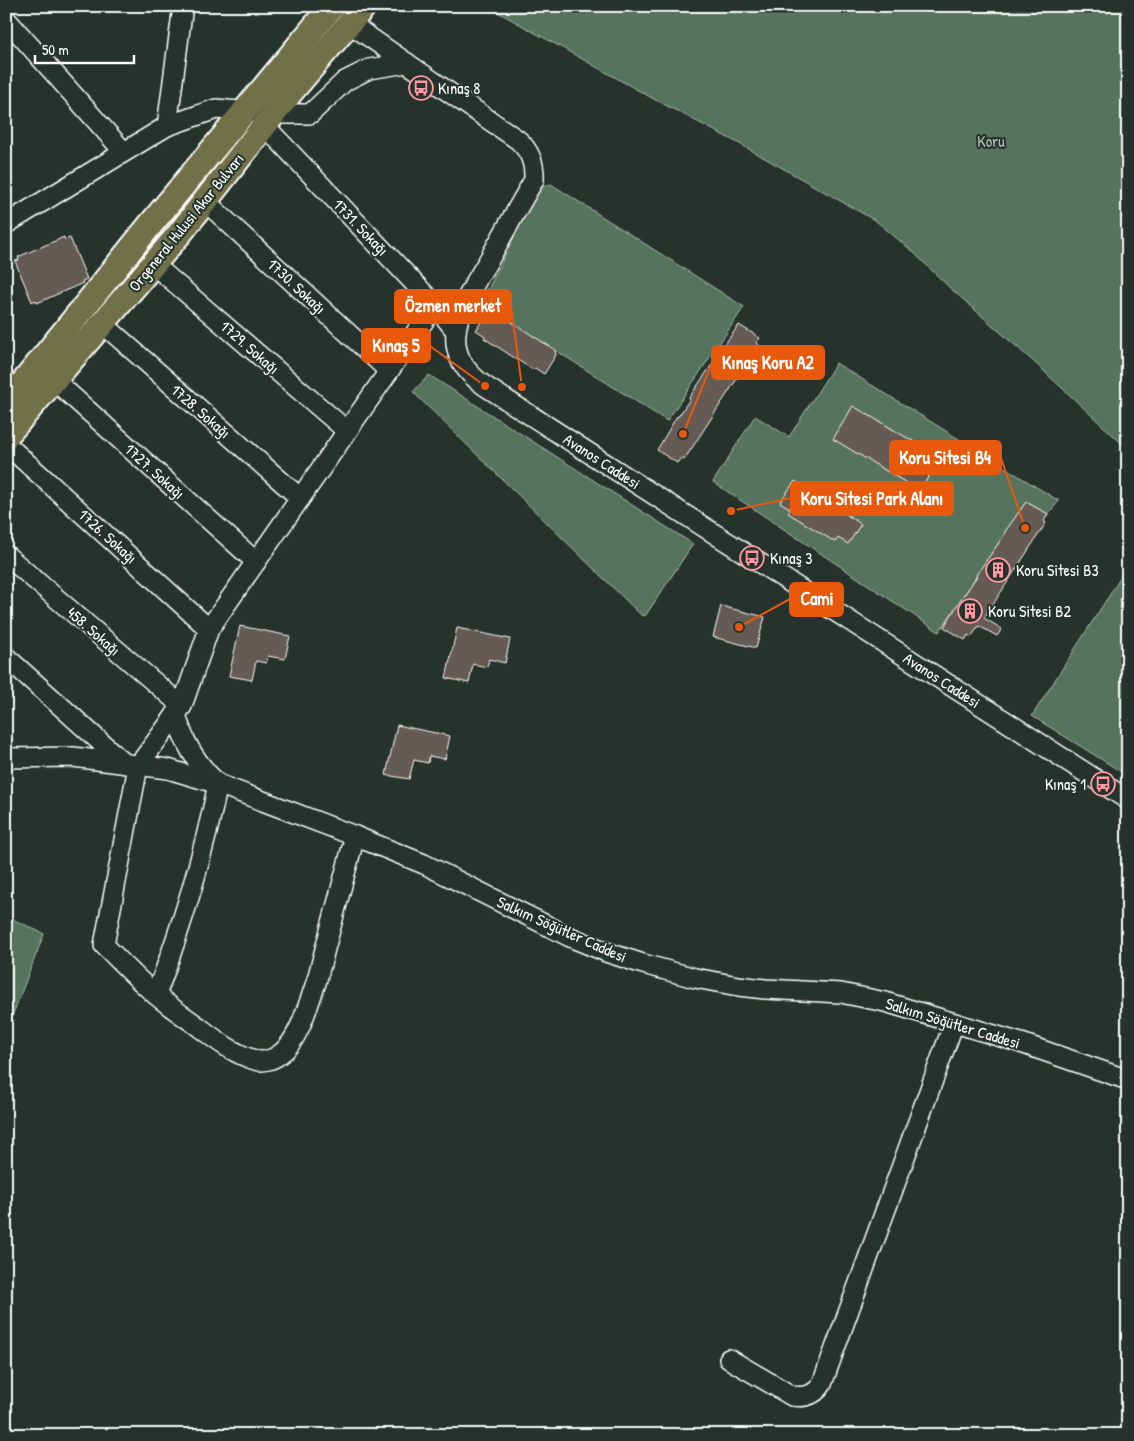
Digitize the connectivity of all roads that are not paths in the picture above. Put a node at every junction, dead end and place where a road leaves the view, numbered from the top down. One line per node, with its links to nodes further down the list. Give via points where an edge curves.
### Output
1 (184, 6): 8 (street)
2 (332, 6): 6 (main road, Orgeneral Hulusi Akar Bulvarı)
3 (356, 15): 5 (street, Avanos Caddesi); 7 (main road, Orgeneral Hulusi Akar Bulvarı)
4 (6, 19): 9 (street)
5 (407, 63): 7 (street, via 369,70 345,81 310,114); 15 (street, Avanos Caddesi, via 518,140 529,152 534,167 534,180 466,298)
6 (245, 111): 7 (street); 8 (street, via 216,110); 18 (main road, Orgeneral Hulusi Akar Bulvarı)
7 (269, 120): 10 (main road, Orgeneral Hulusi Akar Bulvarı); 13 (street, 1731. Sokağı)
8 (167, 126): 9 (street)
9 (124, 152): 11 (street)
10 (205, 201): 12 (main road, Orgeneral Hulusi Akar Bulvarı); 16 (street, 1730. Sokağı)
11 (6, 224)
12 (153, 264): 14 (main road, Orgeneral Hulusi Akar Bulvarı); 19 (street, 1729. Sokağı)
13 (435, 305): 15 (street, 1731. Sokağı); 16 (street)
14 (102, 324): 17 (main road, Orgeneral Hulusi Akar Bulvarı); 22 (street, 1728. Sokağı)
15 (456, 330): 31 (street, Avanos Caddesi, via 460,357 477,380)
16 (389, 371): 19 (street)
17 (54, 380): 20 (main road, Orgeneral Hulusi Akar Bulvarı); 24 (street, 1727. Sokağı)
18 (6, 404)
19 (347, 431): 22 (street)
20 (6, 436)
21 (6, 444): 25 (street, 1726. Sokağı)
22 (300, 498): 24 (street)
23 (6, 555): 27 (street, 458. Sokağı)
24 (256, 562): 25 (street)
25 (210, 629): 27 (street)
26 (6, 656): 29 (street)
27 (179, 710): 29 (street); 30 (street, via 184,740 190,752)
28 (6, 758): 29 (street, Salkım Söğütler Caddesi, via 73,757)
29 (132, 765): 30 (street, Salkım Söğütler Caddesi, via 168,769); 33 (street, via 104,945)
30 (218, 784): 32 (street, Salkım Söğütler Caddesi); 33 (street, via 190,899)
31 (1128, 800)
32 (355, 836): 33 (street, via 316,983 295,1035 280,1055 256,1061 225,1046); 34 (street, Salkım Söğütler Caddesi, via 424,864 576,939 643,964 738,986 863,997)
33 (156, 995)
34 (954, 1023): 35 (street, Salkım Söğütler Caddesi); 36 (street, via 819,1389 809,1396 792,1396)
35 (1128, 1080)
36 (729, 1359)

